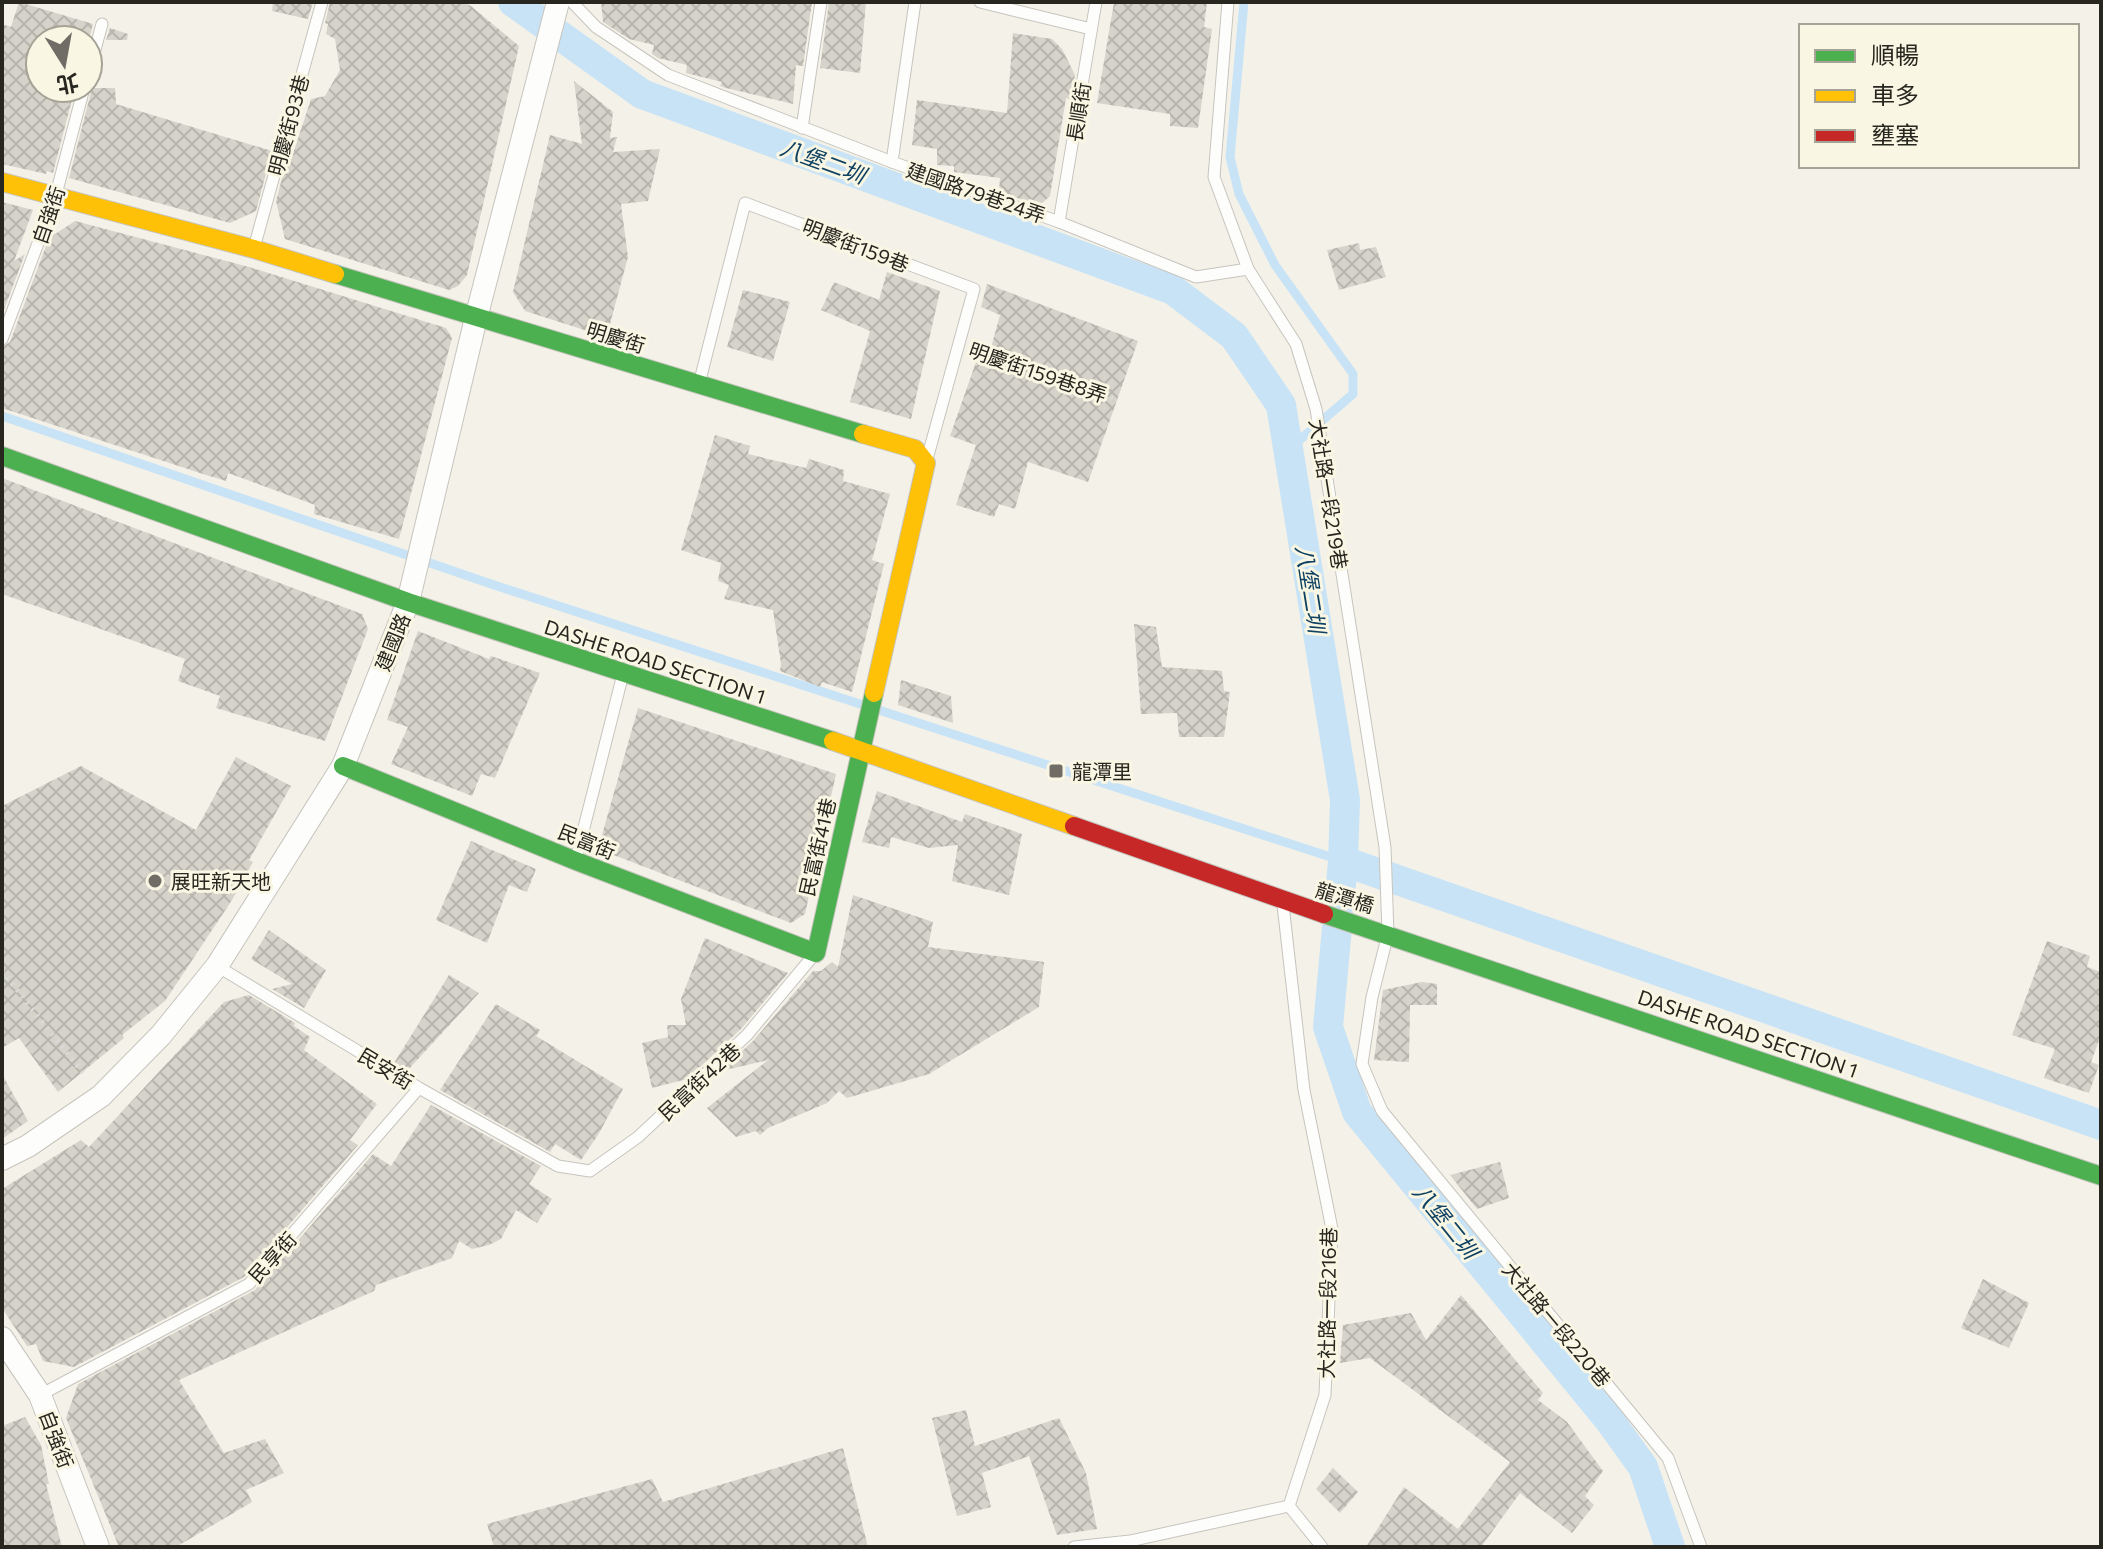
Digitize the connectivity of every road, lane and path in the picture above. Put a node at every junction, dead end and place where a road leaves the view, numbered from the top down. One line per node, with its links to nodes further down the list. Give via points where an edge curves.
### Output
1 (322, 2): 16 (lane, 明慶街93巷)
2 (558, 2): 18 (street, 建國路)
3 (572, 2): 11 (lane, 建國路79巷24弄, via 596,27 668,75)
4 (821, 2): 11 (lane)
5 (915, 2): 12 (lane)
6 (980, 2): 9 (lane)
7 (1096, 2): 9 (lane, 長順街)
8 (1228, 2): 17 (lane, 大社路一段219巷, via 1214,177)
9 (1091, 29): 15 (lane, 長順街)
10 (80, 104): 14 (lane, 自強街)
11 (802, 128): 12 (lane, 建國路79巷24弄)
12 (892, 162): 15 (lane, 建國路79巷24弄)
13 (2, 182): 14 (street, 明慶街)
14 (55, 198): 16 (street, 明慶街); 19 (lane, 自強街)
15 (1059, 222): 17 (lane, via 1196,277)
16 (254, 249): 18 (street, 明慶街)
17 (1248, 269): 31 (lane, 大社路一段219巷, via 1296,344 1316,409 1385,847)
18 (476, 318): 21 (street, 明慶街); 25 (street, 建國路)
19 (2, 339)
20 (959, 344): 21 (lane, 明慶街159巷, via 974,289 745,203); 22 (path, 明慶街159巷8弄); 24 (lane, 明慶街159巷)
21 (699, 384): 24 (street, 明慶街, via 915,449)
22 (1117, 400)
23 (2, 456): 25 (street, DASHE ROAD SECTION 1)
24 (926, 463): 27 (street)
25 (408, 602): 26 (street, DASHE ROAD SECTION 1); 28 (street, 建國路)
26 (623, 673): 27 (street, DASHE ROAD SECTION 1); 29 (lane)
27 (862, 751): 30 (street, DASHE ROAD SECTION 1); 32 (street, 民富街41巷)
28 (343, 766): 29 (street, 民富街); 33 (street, 建國路)
29 (576, 861): 32 (street, 民富街)
30 (1289, 903): 31 (street, 龍潭橋); 42 (lane, 大社路一段216巷, via 1304,1090 1332,1229 1325,1395)
31 (1384, 933): 39 (street, DASHE ROAD SECTION 1); 46 (lane, 大社路一段220巷, via 1362,1064 1382,1111 1668,1458)
32 (816, 953): 38 (lane, 民富街42巷, via 747,1035 638,1137 590,1171)
33 (217, 966): 35 (lane, 民安街); 36 (street, 建國路, via 161,1035)
34 (2, 971): 36 (path)
35 (419, 1088): 38 (lane, 民安街); 41 (lane, 民享街, via 249,1284)
36 (101, 1096): 37 (street, 建國路)
37 (2, 1159)
38 (558, 1166)
39 (2101, 1176)
40 (2, 1338): 41 (street, 自強街)
41 (40, 1395): 43 (street, 自強街)
42 (1289, 1506): 44 (lane, via 1130,1541); 45 (lane)
43 (98, 1547)
44 (1074, 1547)
45 (1322, 1547)
46 (1701, 1547)

